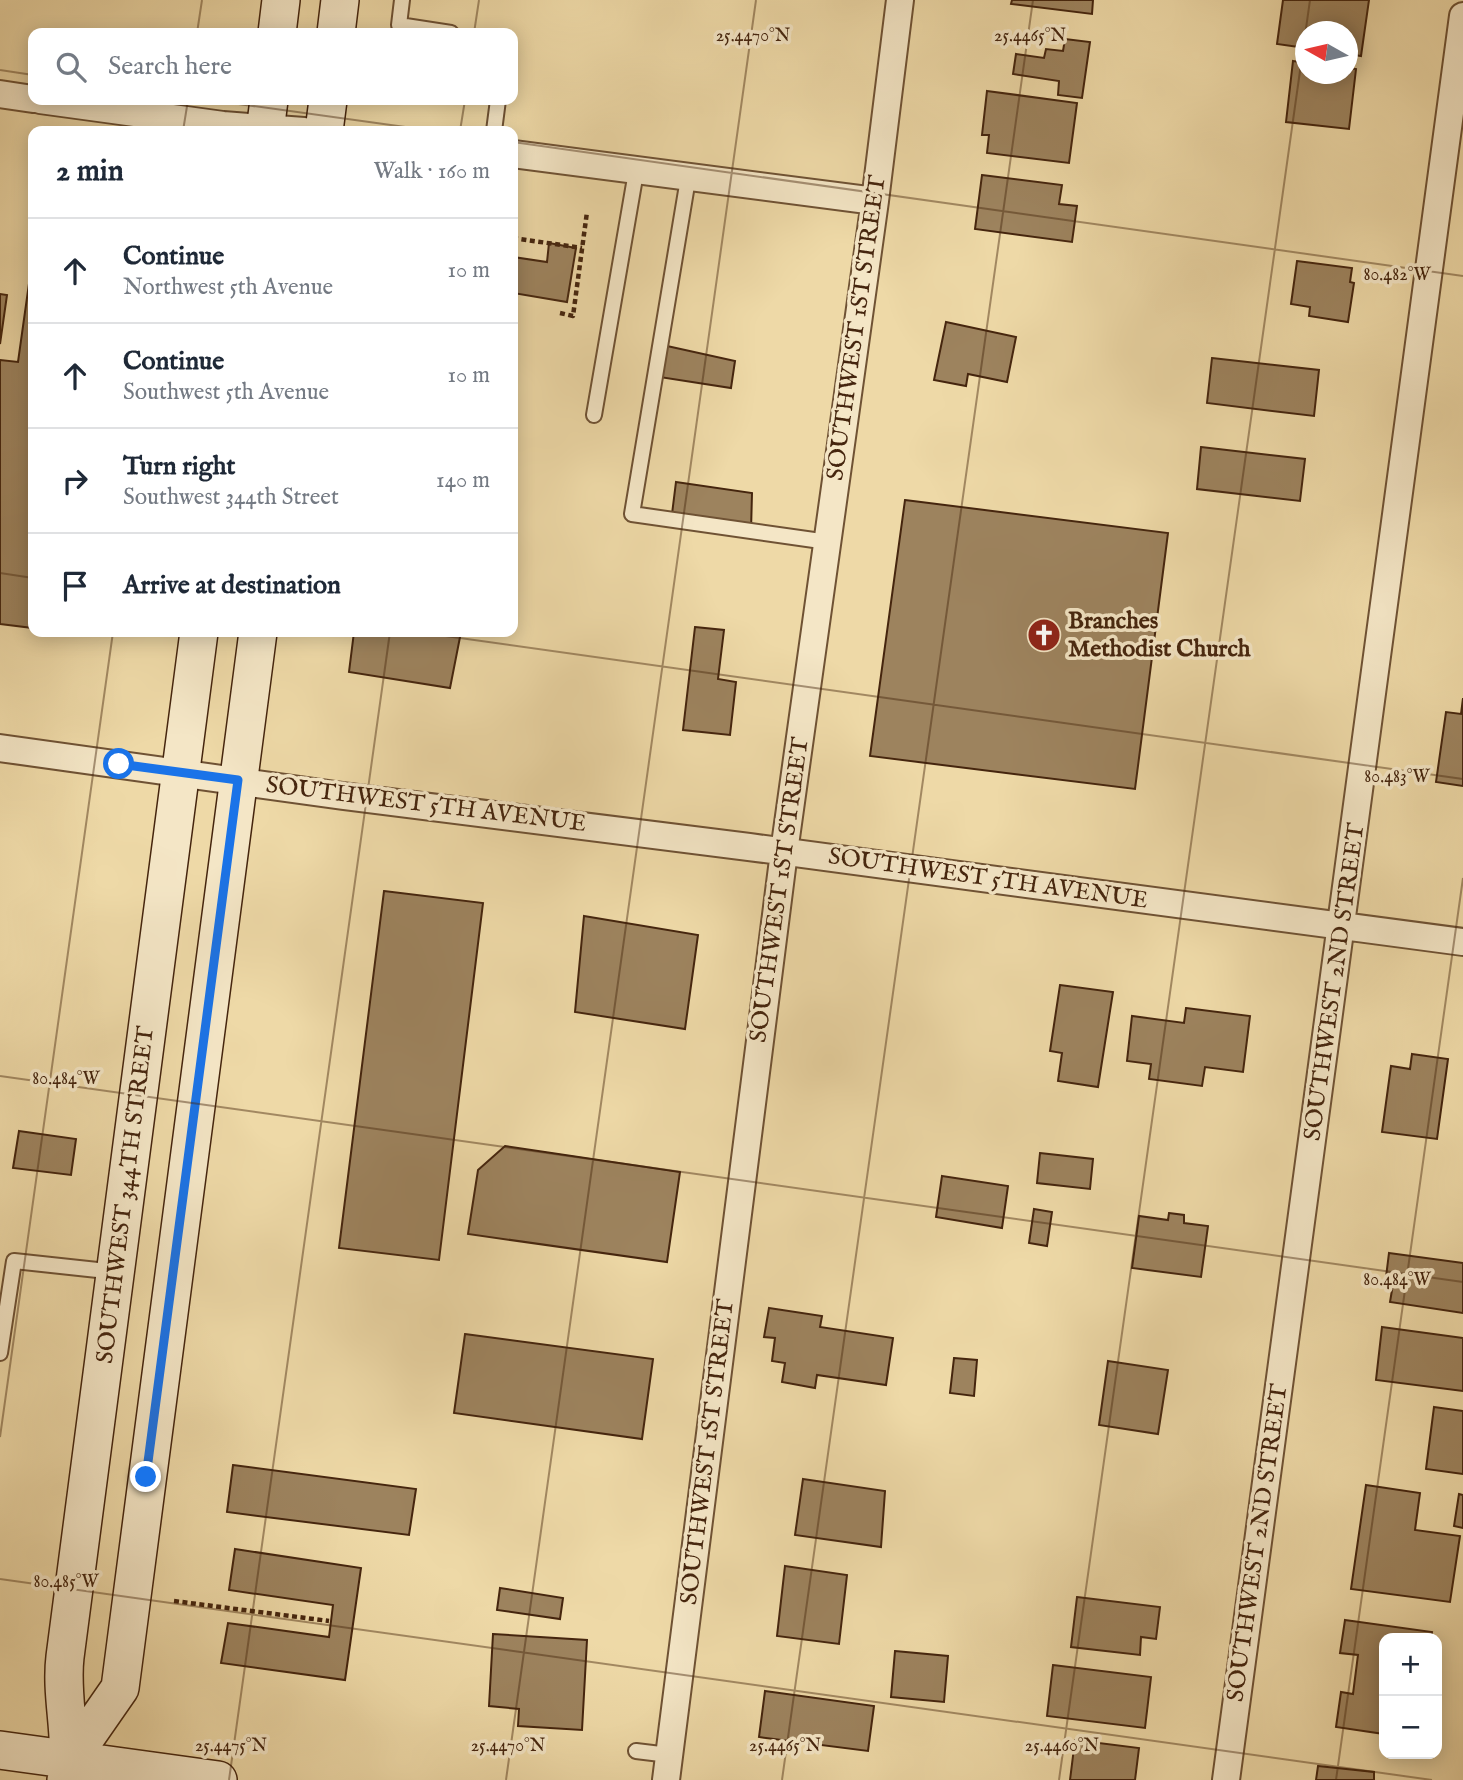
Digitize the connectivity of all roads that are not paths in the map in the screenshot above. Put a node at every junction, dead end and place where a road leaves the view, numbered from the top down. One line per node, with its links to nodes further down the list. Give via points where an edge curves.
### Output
1 (282, 0): 6 (main road)
2 (341, 0): 7 (main road)
3 (402, 0): 8 (lane, via 399,25)
4 (900, 0): 21 (street, SOUTHWEST 1ST STREET)
5 (1463, 16): 30 (street, SOUTHWEST 2ND STREET)
6 (278, 28)
7 (337, 28)
8 (418, 28)
9 (0, 94): 10 (street)
10 (28, 98)
11 (77, 105): 14 (street, via 223,125)
12 (327, 105): 16 (main road)
13 (497, 105): 17 (lane)
14 (266, 120): 15 (street)
15 (287, 126)
16 (325, 126)
17 (495, 126)
18 (518, 155): 19 (street)
19 (636, 172): 20 (street); 22 (lane)
20 (688, 178): 21 (street); 23 (lane, via 632,514)
21 (875, 201): 23 (street, SOUTHWEST 1ST STREET)
22 (594, 415)
23 (828, 542): 29 (street, SOUTHWEST 1ST STREET)
24 (199, 637): 27 (main road, SOUTHWEST 344TH STREET)
25 (257, 637): 28 (main road)
26 (0, 748): 27 (street, SOUTHWEST 5TH AVENUE)
27 (181, 773): 28 (street, SOUTHWEST 5TH AVENUE); 32 (main road, SOUTHWEST 344TH STREET)
28 (238, 780): 29 (street, SOUTHWEST 5TH AVENUE); 37 (main road, via 120,1688)
29 (785, 852): 30 (street, SOUTHWEST 5TH AVENUE); 36 (street, SOUTHWEST 1ST STREET)
30 (1342, 927): 31 (street, SOUTHWEST 5TH AVENUE); 39 (street, SOUTHWEST 2ND STREET)
31 (1463, 942)
32 (116, 1272): 33 (lane, via 14,1261); 37 (main road, SOUTHWEST 344TH STREET, via 62,1679)
33 (0, 1353)
34 (0, 1750): 37 (main road)
35 (636, 1751): 36 (lane)
36 (667, 1768)
37 (68, 1770): 38 (main road)
38 (205, 1779)
39 (1226, 1780)

